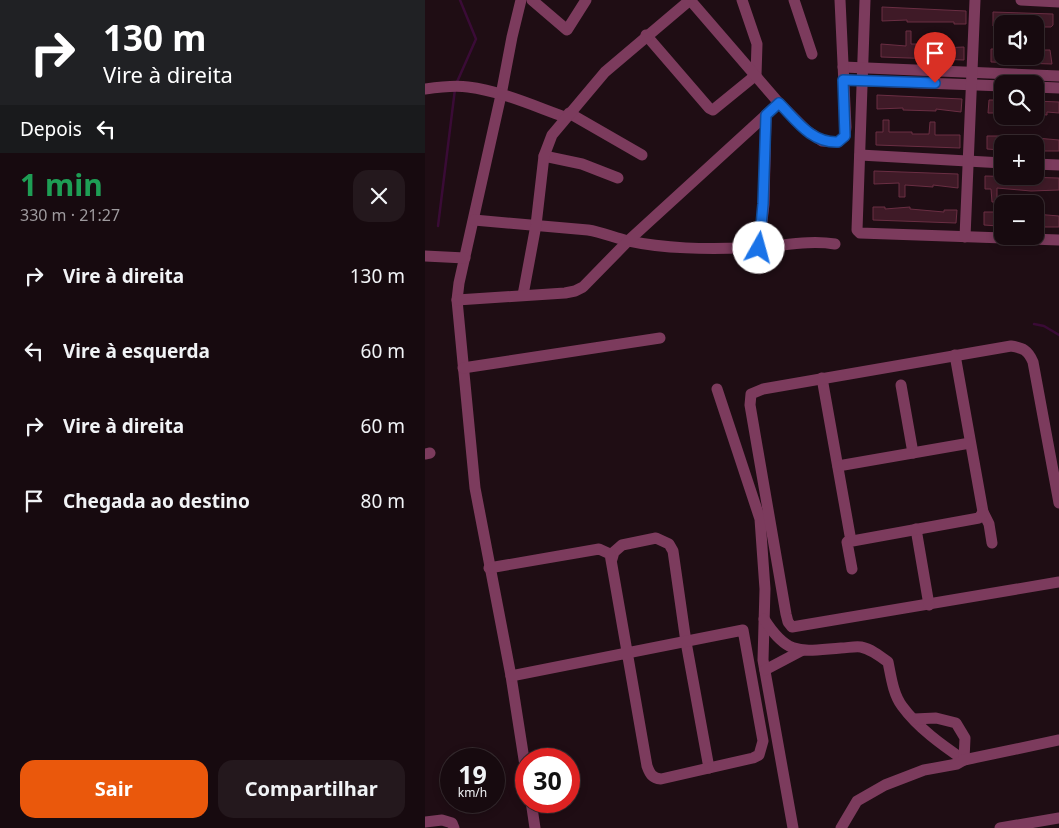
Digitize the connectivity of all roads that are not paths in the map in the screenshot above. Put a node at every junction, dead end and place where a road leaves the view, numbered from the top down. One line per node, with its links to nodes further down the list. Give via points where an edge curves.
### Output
1 (521, 0): 25 (street)
2 (532, 0): 3 (street, via 567,30)
3 (586, 0)
4 (742, 0): 16 (street, via 757,44)
5 (794, 0): 12 (street)
6 (840, 0): 13 (street)
7 (865, 0): 14 (street)
8 (975, 0): 15 (street)
9 (1021, 0): 10 (street)
10 (1059, 2)
11 (646, 35): 16 (street, via 713,110); 16 (street, via 690,0); 27 (street, via 605,72)
12 (812, 54)
13 (843, 67): 14 (street); 18 (street)
14 (863, 68): 15 (street); 19 (street)
15 (972, 72): 17 (street); 20 (street)
16 (756, 76): 26 (street)
17 (1059, 76)
18 (843, 80): 19 (street); 26 (street, via 846,127 845,136 838,142 814,138)
19 (862, 80): 20 (street); 30 (street)
20 (971, 84): 21 (street); 32 (street)
21 (994, 85)
22 (1044, 87): 23 (street)
23 (1059, 88)
24 (425, 89): 25 (street, via 469,87)
25 (501, 95): 27 (street); 37 (street)
26 (779, 103): 28 (street)
27 (567, 115): 29 (street); 31 (street, via 552,135)
28 (766, 115): 41 (street); 43 (street)
29 (642, 155)
30 (860, 155): 32 (street); 39 (street, via 856,228 860,233)
31 (544, 156): 36 (street, via 582,164); 38 (street)
32 (968, 162): 33 (street); 39 (street)
33 (994, 163)
34 (1044, 164): 35 (street)
35 (1059, 165)
36 (618, 178)
37 (474, 220): 38 (street); 45 (street)
38 (536, 225): 41 (street, via 605,233); 46 (street)
39 (965, 237): 40 (street)
40 (1059, 240)
41 (628, 241): 43 (street, via 675,247); 46 (street, via 583,287 575,291)
42 (835, 244): 43 (street, via 810,241)
43 (759, 248)
44 (425, 256): 45 (street)
45 (465, 258): 47 (street)
46 (523, 295): 47 (street)
47 (457, 300): 50 (street)
48 (660, 338): 50 (street)
49 (955, 355): 51 (street); 54 (street); 57 (street, via 1011,346 1022,347 1029,353)
50 (463, 368): 63 (street, via 475,488)
51 (823, 378): 56 (street); 66 (street, via 756,390 749,400 788,622 792,627 799,627)
52 (901, 385): 55 (street)
53 (717, 389): 67 (street, via 760,519)
54 (970, 443): 55 (street); 58 (street)
55 (913, 453): 56 (street)
56 (838, 466): 60 (street)
57 (1059, 503)
58 (983, 512): 59 (street, via 979,518); 61 (street)
59 (916, 530): 60 (street); 66 (street)
60 (851, 541): 64 (street, via 847,542)
61 (992, 543)
62 (612, 559): 63 (street, via 610,554 599,549); 68 (street, via 622,545 656,538 669,544 673,551); 70 (street)
63 (489, 568): 72 (street)
64 (852, 569)
65 (1059, 582): 66 (street)
66 (929, 605)
67 (764, 619): 69 (street, via 784,644); 71 (street)
68 (686, 642): 70 (street); 77 (street); 77 (street, via 743,630 763,741 759,755)
69 (801, 650): 71 (street); 73 (street, via 860,647 875,653 888,662 901,706)
70 (628, 653): 72 (street); 77 (street, via 650,775 661,779)
71 (765, 670): 83 (street)
72 (511, 676): 75 (street)
73 (915, 719): 76 (street, via 936,740); 76 (street, via 936,718 956,723 965,738)
74 (1059, 740): 76 (street)
75 (522, 748)
76 (964, 760): 84 (street, via 924,770 885,785 857,801)
77 (709, 768)
78 (533, 813): 82 (street)
79 (1059, 818): 85 (street)
80 (425, 822): 81 (street, via 442,820)
81 (454, 828)
82 (535, 828)
83 (793, 828)
84 (841, 828)
85 (999, 828)

